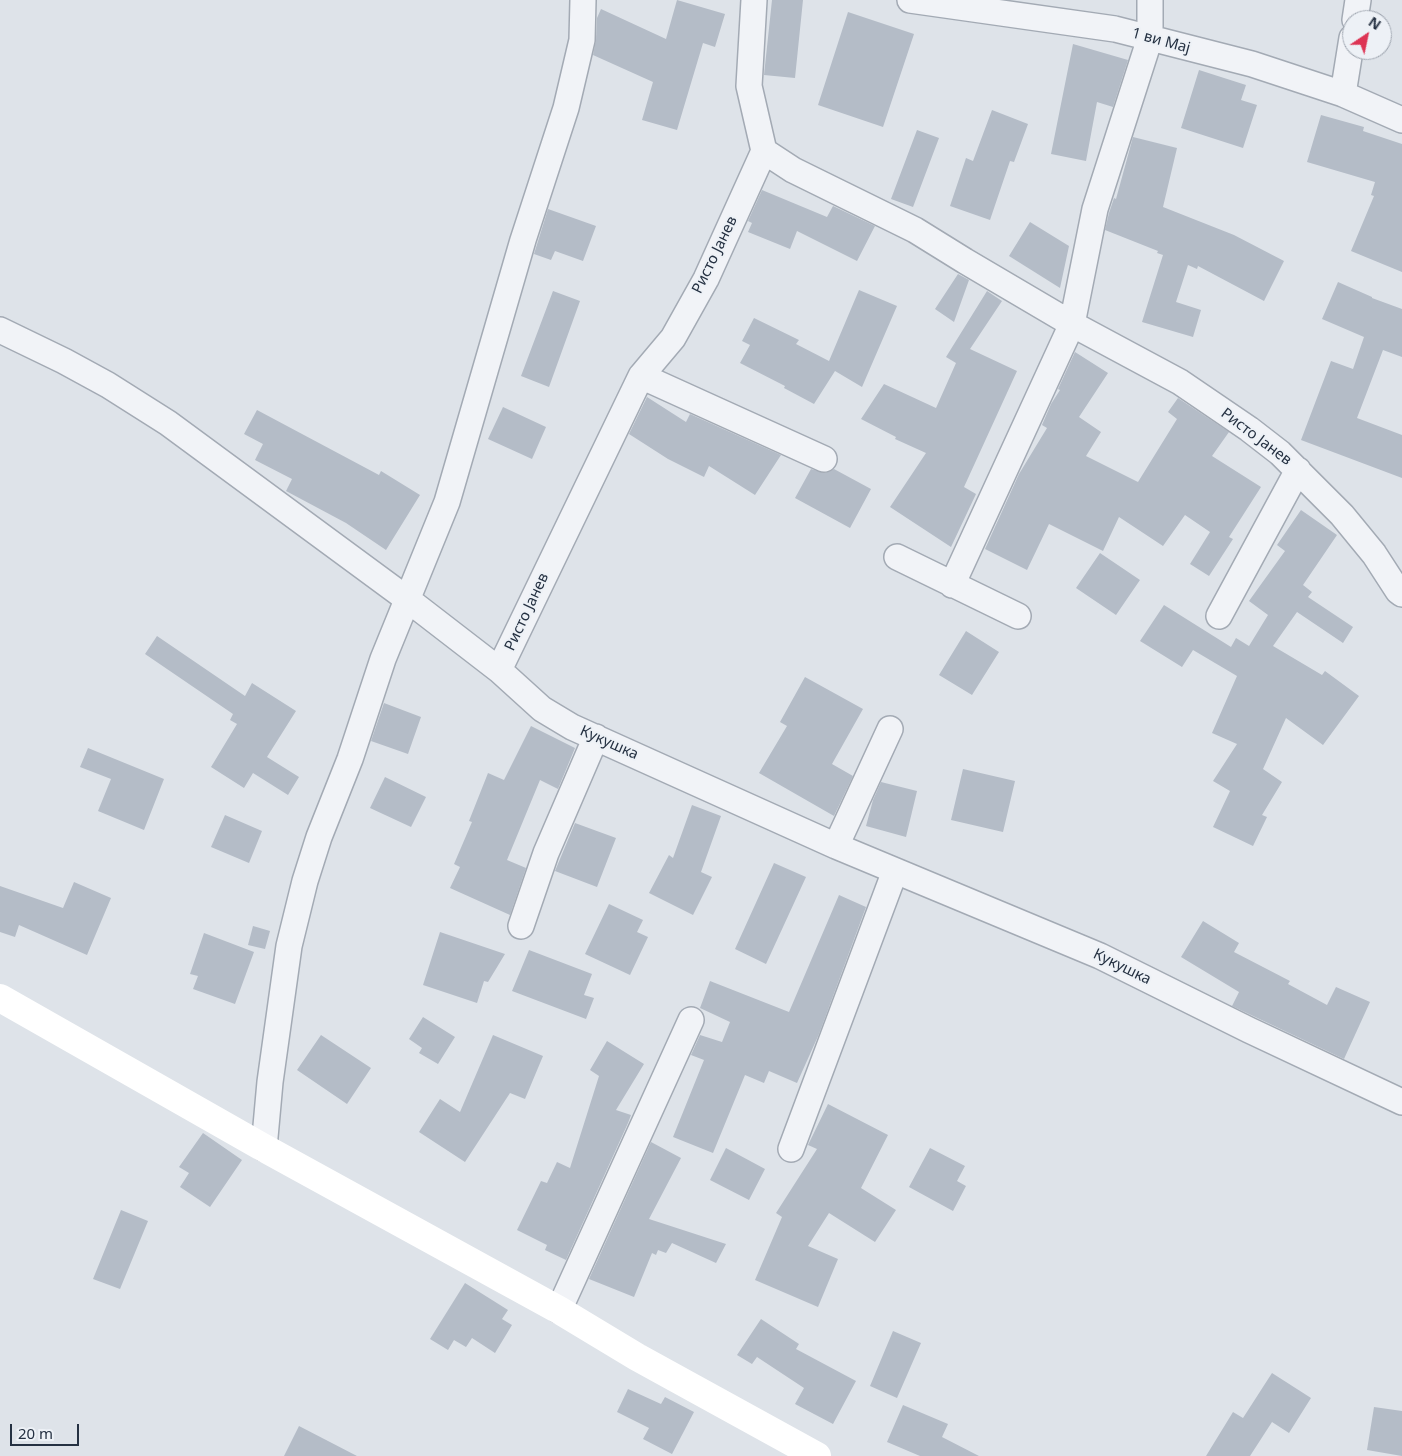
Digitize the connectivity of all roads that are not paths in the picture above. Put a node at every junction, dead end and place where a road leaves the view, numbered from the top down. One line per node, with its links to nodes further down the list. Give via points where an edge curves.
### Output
1 (583, 0): 19 (street, via 582,40 566,108 523,240 447,502)
2 (754, 0): 10 (street, via 749,86)
3 (910, 0): 5 (street, 1 ви Мај)
4 (1150, 0): 6 (street)
5 (957, 3): 6 (street, 1 ви Мај, via 1115,29)
6 (1150, 38): 8 (street, 1 ви Мај, via 1252,64); 11 (street, via 1095,209)
7 (1348, 60): 8 (street)
8 (1342, 94): 9 (street, 1 ви Мај)
9 (1402, 120)
10 (764, 151): 11 (street, Ристо Јанев, via 793,170 915,230); 13 (street, Ристо Јанев, via 706,279 673,338)
11 (1072, 324): 15 (street, Ристо Јанев, via 1180,382 1248,428); 17 (street)
12 (0, 330): 19 (street, Кукушка, via 108,385 168,423)
13 (640, 376): 14 (street); 22 (street, Ристо Јанев)
14 (824, 459)
15 (1298, 470): 18 (street, Ристо Јанев, via 1342,515); 21 (street)
16 (897, 557): 17 (street)
17 (952, 585): 20 (street)
18 (1402, 594)
19 (407, 599): 22 (street, Кукушка); 31 (street, via 305,881 288,956)
20 (1018, 616)
21 (1218, 616)
22 (499, 670): 24 (street, Кукушка, via 542,709)
23 (890, 729): 25 (street)
24 (596, 737): 25 (street, Кукушка); 27 (street, via 546,853)
25 (836, 846): 26 (street, Кукушка)
26 (896, 872): 30 (street, Кукушка, via 1100,956); 32 (street)
27 (521, 926)
28 (0, 998): 31 (main road)
29 (691, 1020): 33 (street)
30 (1402, 1102)
31 (264, 1148): 33 (main road)
32 (791, 1149)
33 (559, 1310): 34 (main road, via 637,1357)
34 (818, 1456)

